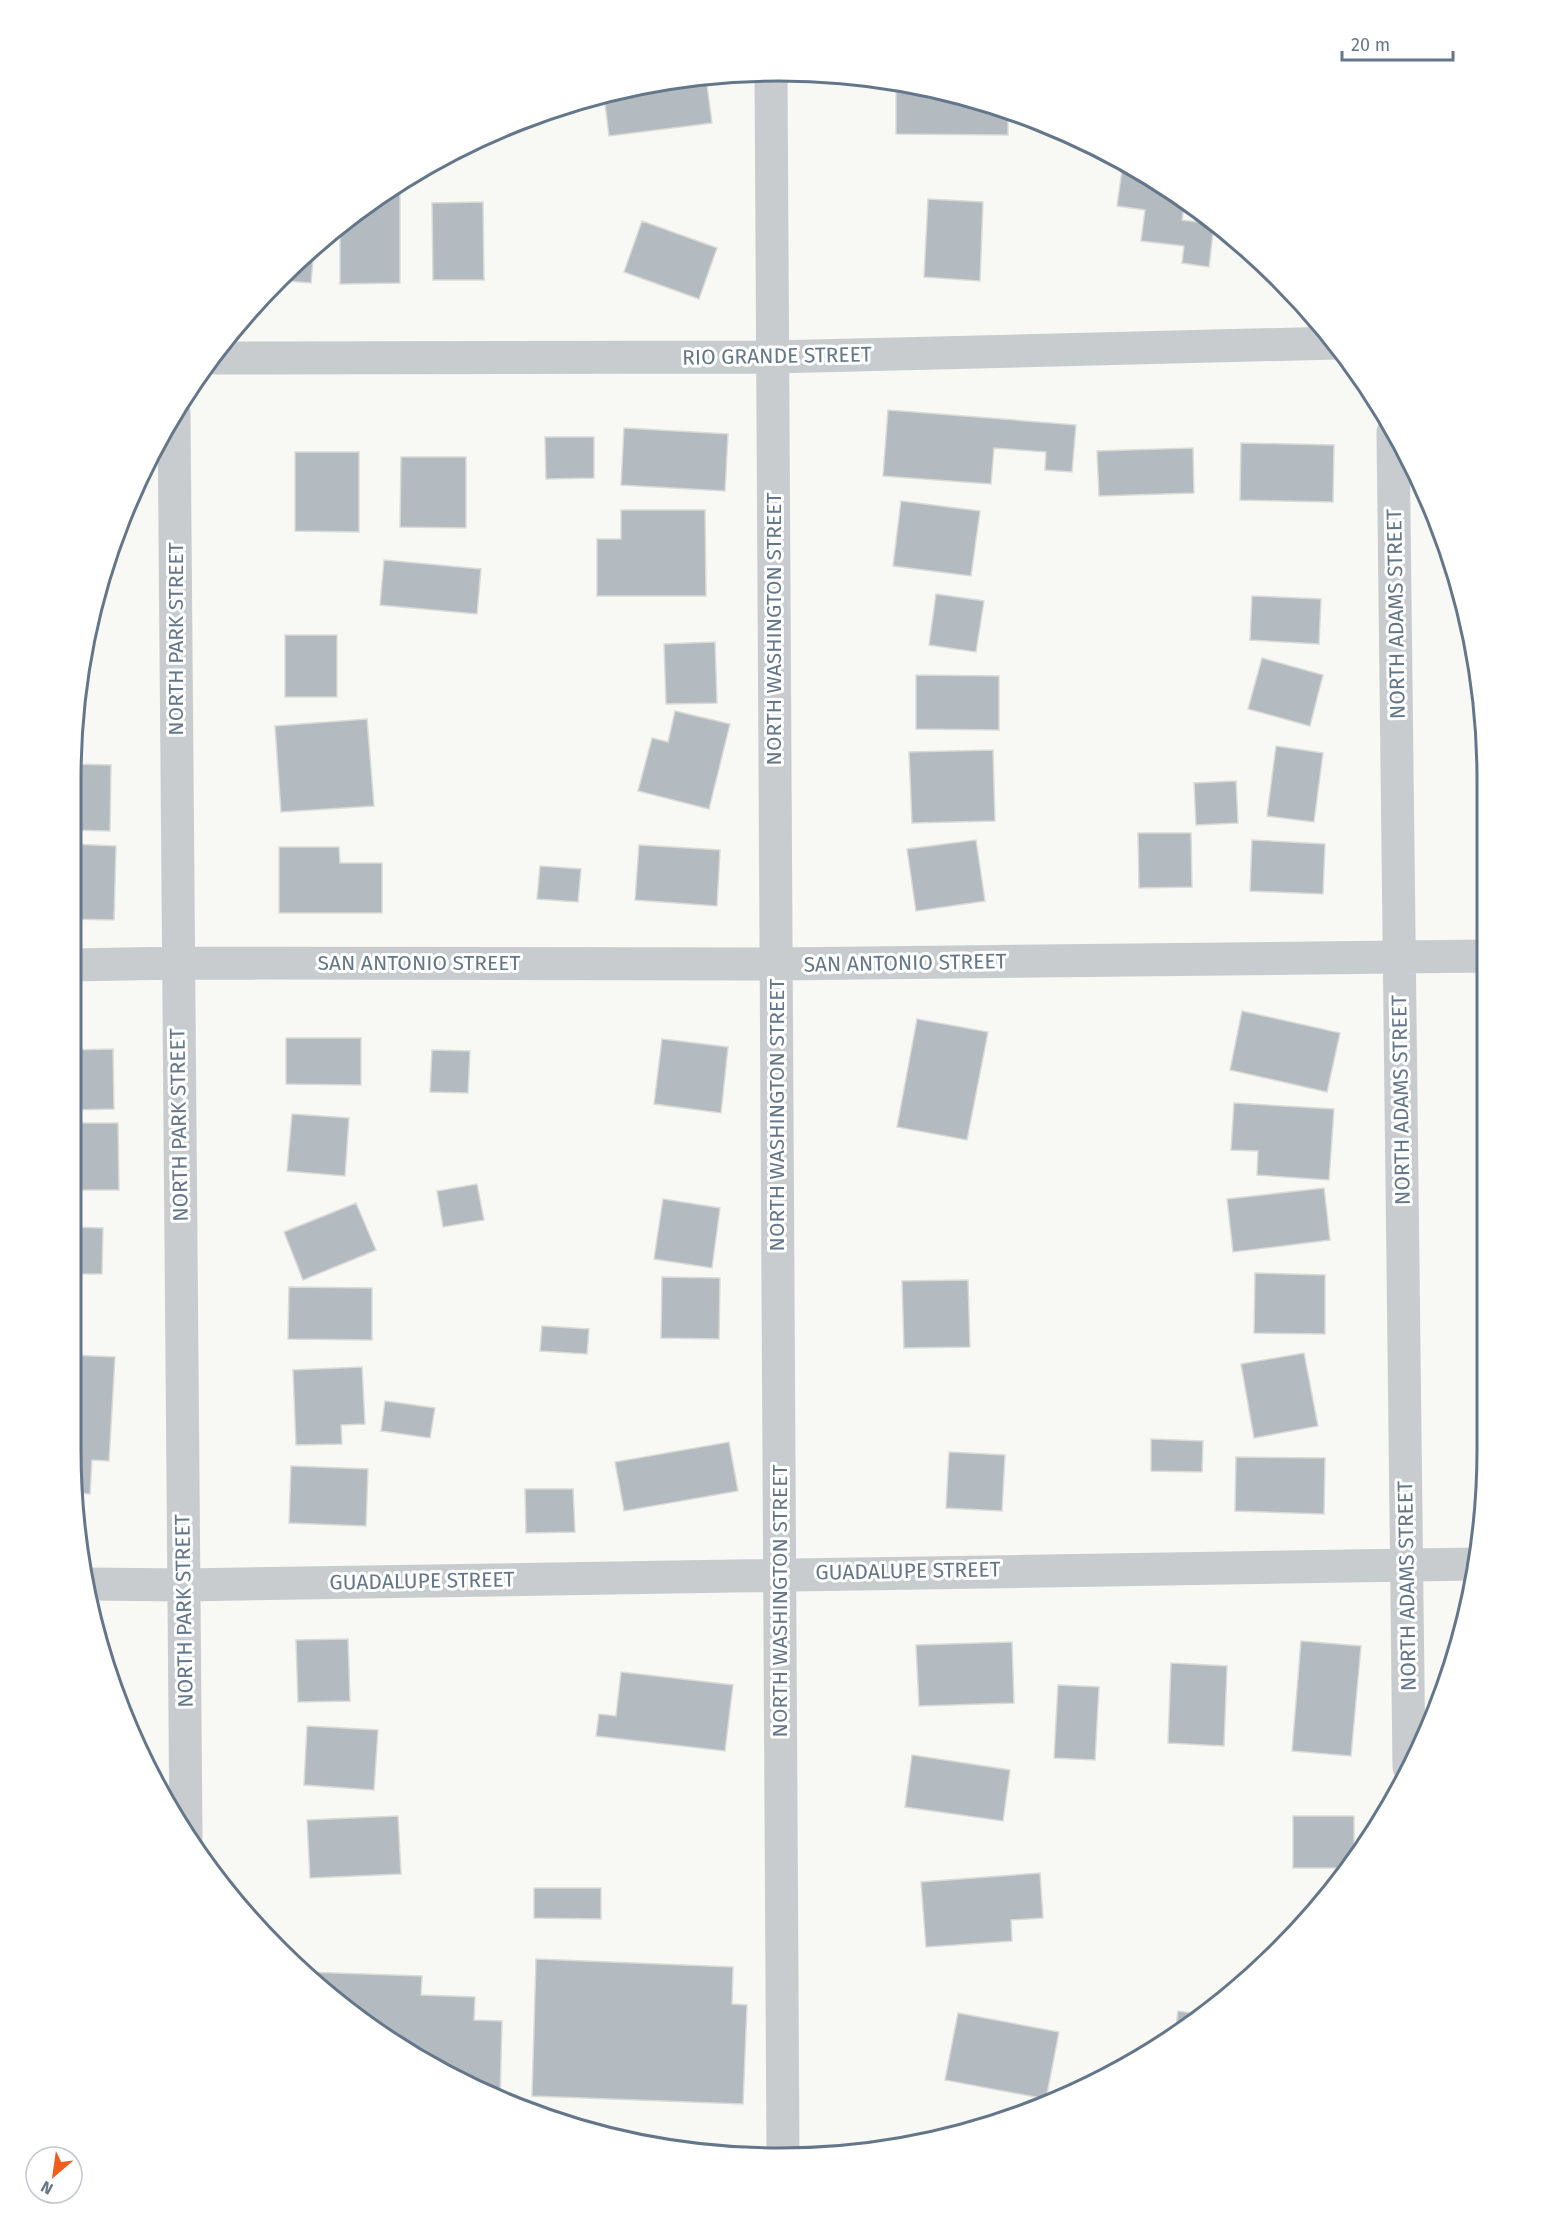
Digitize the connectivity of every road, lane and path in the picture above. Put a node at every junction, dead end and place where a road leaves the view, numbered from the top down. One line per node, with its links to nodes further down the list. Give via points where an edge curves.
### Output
1 (771, 81): 3 (street, NORTH WASHINGTON STREET)
2 (1324, 343): 3 (street, RIO GRANDE STREET)
3 (773, 357): 4 (street, RIO GRANDE STREET); 10 (street, NORTH WASHINGTON STREET)
4 (222, 358)
5 (174, 432): 9 (street, NORTH PARK STREET)
6 (1394, 450): 8 (street, NORTH ADAMS STREET)
7 (1477, 956): 8 (street, SAN ANTONIO STREET)
8 (1400, 957): 10 (street, SAN ANTONIO STREET); 12 (street, NORTH ADAMS STREET)
9 (178, 963): 10 (street, SAN ANTONIO STREET); 11 (street, SAN ANTONIO STREET); 16 (street, NORTH PARK STREET)
10 (776, 964): 14 (street, NORTH WASHINGTON STREET)
11 (81, 965)
12 (1407, 1564): 13 (street, GUADALUPE STREET); 14 (street, GUADALUPE STREET); 17 (street, NORTH ADAMS STREET)
13 (1467, 1564)
14 (779, 1573): 16 (street, GUADALUPE STREET); 19 (street, NORTH WASHINGTON STREET)
15 (94, 1584): 16 (street, GUADALUPE STREET)
16 (184, 1585): 18 (street, NORTH PARK STREET)
17 (1409, 1751)
18 (186, 1817)
19 (783, 2148)

